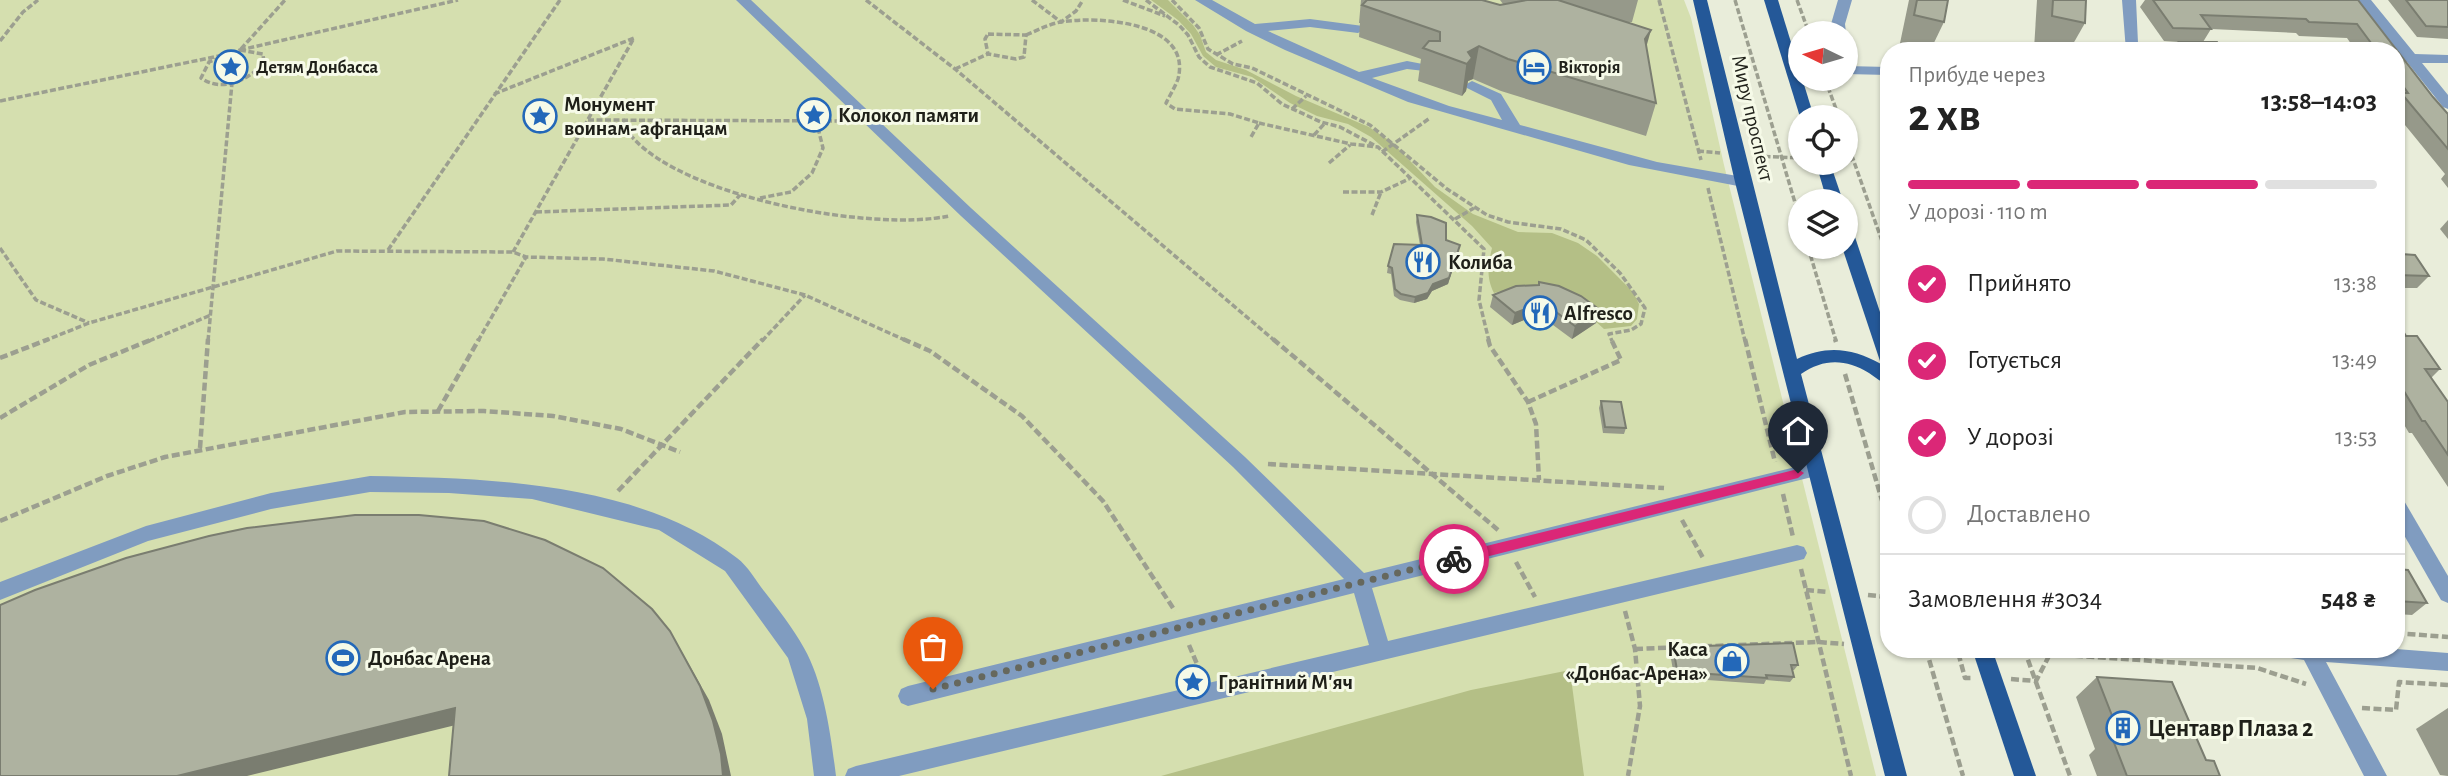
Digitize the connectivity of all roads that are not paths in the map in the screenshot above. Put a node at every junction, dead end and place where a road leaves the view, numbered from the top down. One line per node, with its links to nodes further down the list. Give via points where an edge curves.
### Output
1 (743, 0): 32 (street, via 1239,462)
2 (1202, 0): 10 (street)
3 (1700, 0): 24 (main road, Миру проспект)
4 (1771, 0): 22 (main road)
5 (1845, 0): 8 (street)
6 (2129, 0): 11 (street)
7 (2364, 0): 12 (street)
8 (1839, 21)
9 (1358, 29): 10 (street, via 1310,23)
10 (1255, 30): 19 (street)
11 (2132, 42)
12 (2392, 42)
13 (2405, 58): 15 (street)
14 (2405, 60): 21 (street)
15 (2448, 60)
16 (1428, 69): 19 (street, via 1407,65)
17 (1858, 71): 18 (street)
18 (1880, 72)
19 (1358, 77): 23 (street, via 1444,109)
20 (1472, 85): 23 (street, via 1496,97)
21 (2448, 104)
22 (1803, 105)
23 (1514, 128): 24 (street, via 1584,149)
24 (1743, 183): 27 (main road, Миру проспект)
25 (1854, 259): 26 (main road)
26 (1880, 337)
27 (1791, 372): 28 (main road, via 1808,359 1839,354 1867,362); 29 (main road, Миру проспект)
28 (1880, 372)
29 (1816, 469): 32 (street); 43 (main road, Миру проспект)
30 (2405, 520): 34 (street)
31 (1797, 554): 35 (street)
32 (1361, 583): 35 (street); 40 (street)
33 (0, 591): 41 (street, via 146,534 271,501 370,484 533,491 664,524 732,565 797,654 818,719)
34 (2448, 594)
35 (1381, 652): 42 (street)
36 (1985, 658): 44 (main road)
37 (2314, 658): 45 (street)
38 (2393, 658): 39 (street)
39 (2448, 662)
40 (908, 695)
41 (825, 776)
42 (856, 776)
43 (1896, 776)
44 (2025, 776)
45 (2376, 776)

